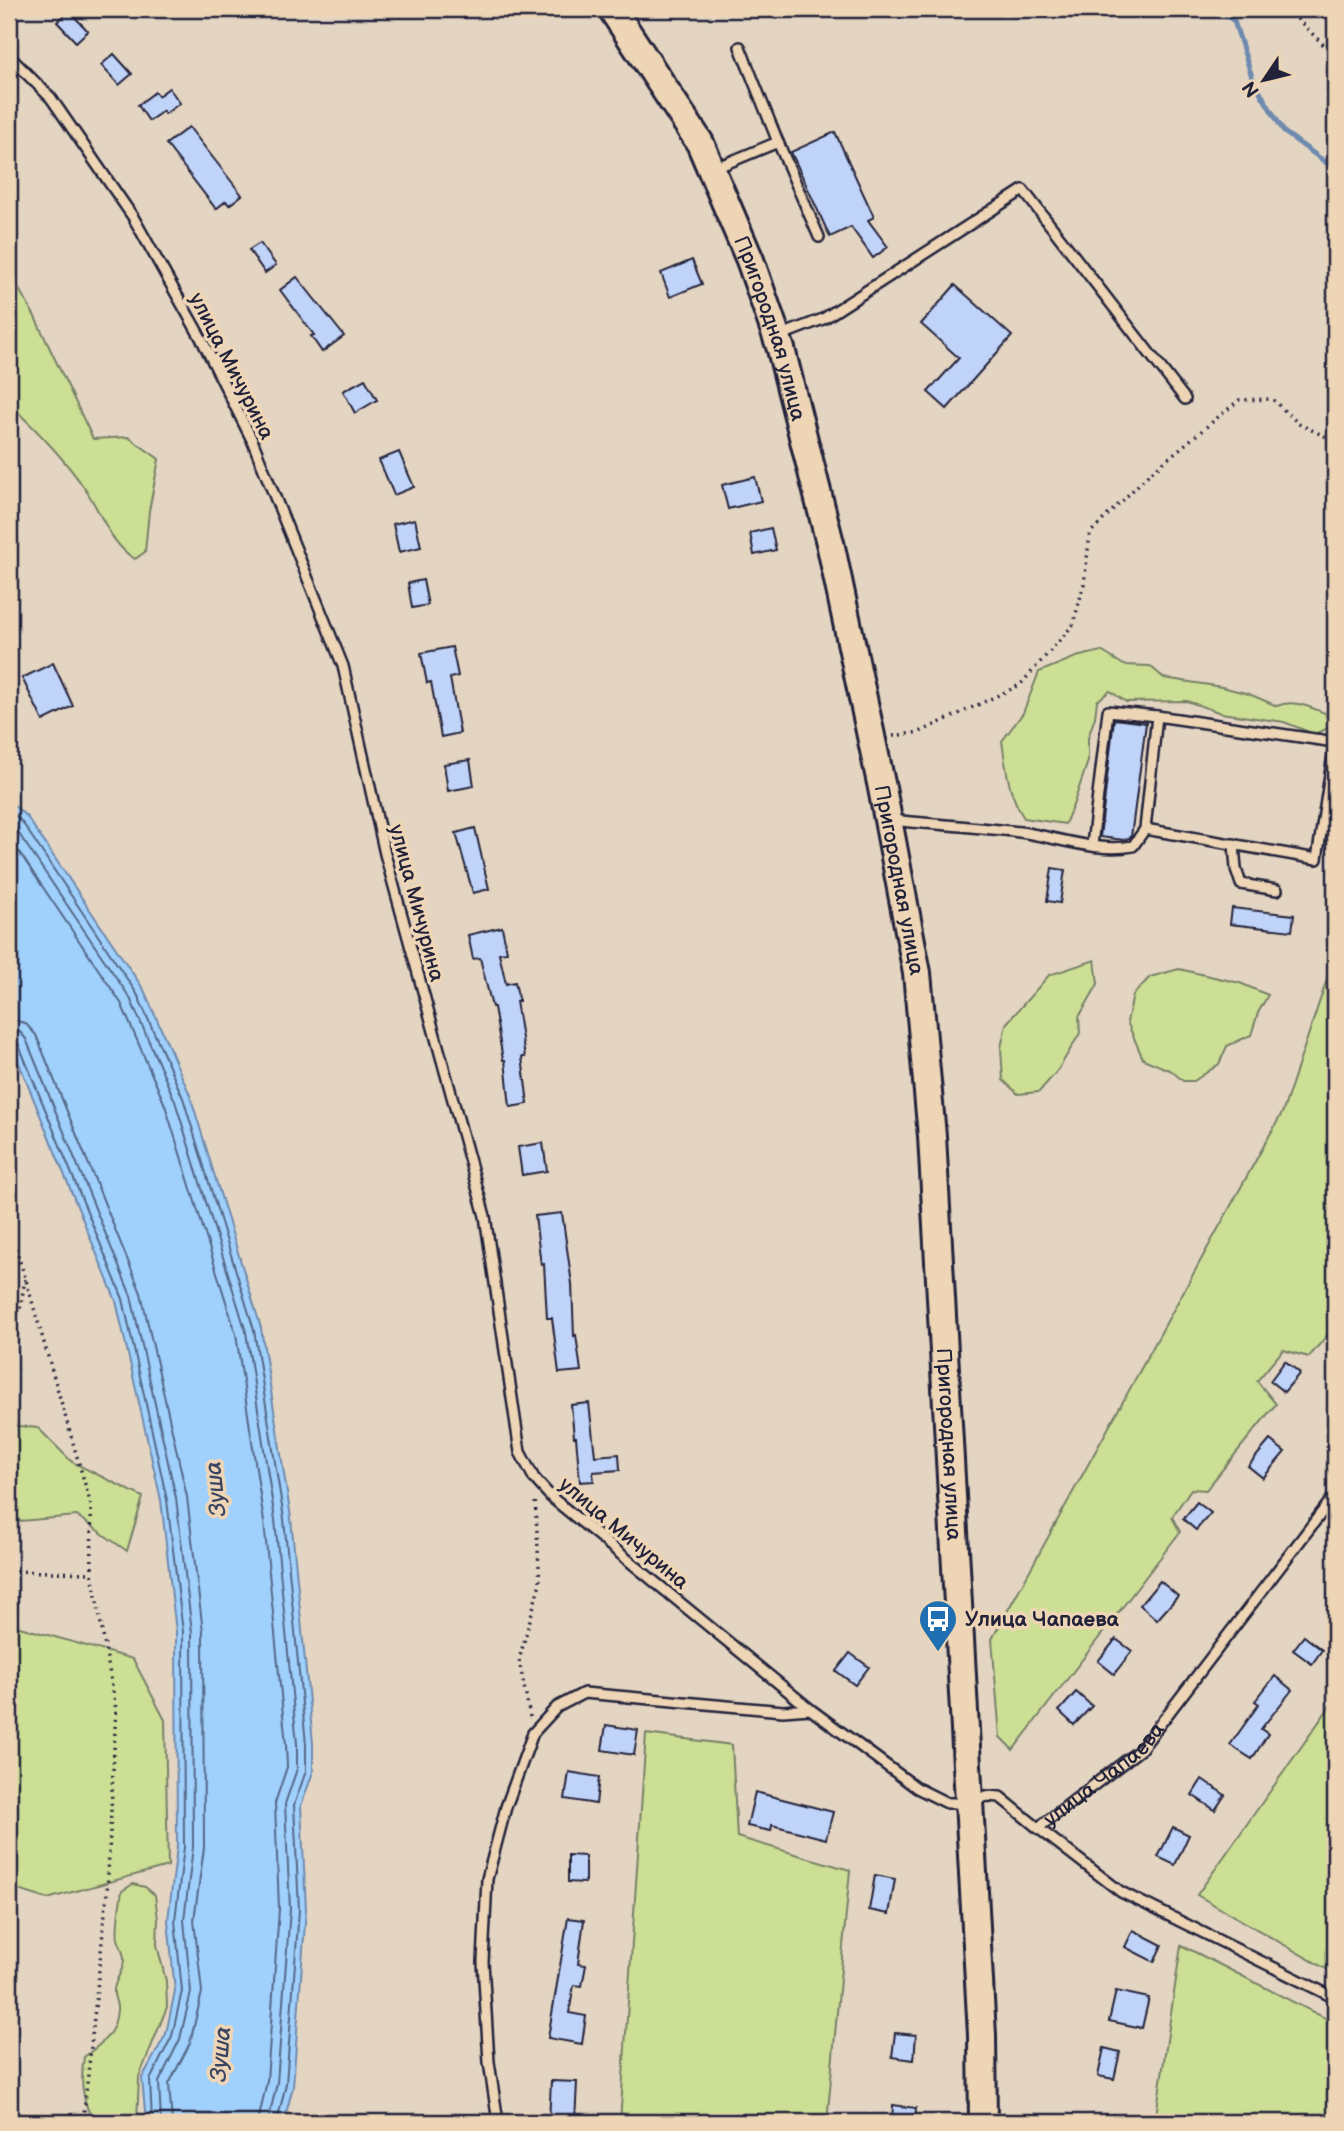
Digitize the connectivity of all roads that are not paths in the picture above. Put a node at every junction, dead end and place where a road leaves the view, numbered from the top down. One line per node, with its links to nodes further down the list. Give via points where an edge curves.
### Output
1 (612, 9): 5 (street, Пригородная улица, via 700,143)
2 (740, 47): 4 (lane)
3 (9, 56): 17 (lane, улица Мичурина, via 51,98 133,216 201,338 252,440 343,666 385,854 485,1216 520,1452 551,1497)
4 (778, 142): 5 (lane); 6 (lane)
5 (712, 170): 7 (street, Пригородная улица)
6 (819, 237)
7 (777, 337): 8 (lane, via 823,319 1023,190); 11 (street, Пригородная улица, via 831,547)
8 (1185, 399)
9 (1157, 716): 10 (lane); 12 (lane); 13 (lane, via 1108,711)
10 (1335, 742): 14 (lane, via 1317,859)
11 (888, 820): 13 (lane, via 1021,832); 18 (street, Пригородная улица, via 917,973 932,1136)
12 (1145, 829): 13 (lane, via 1133,846); 14 (lane)
13 (1092, 845)
14 (1234, 845): 15 (lane, via 1241,884)
15 (1277, 890)
16 (1335, 1495): 19 (lane, улица Чапаева, via 1141,1749)
17 (810, 1709): 18 (lane, улица Мичурина, via 917,1788 947,1803); 21 (lane, via 783,1711 584,1693 556,1707 533,1733 506,1807 487,1879 484,1962 489,2062)
18 (967, 1803): 19 (lane, улица Чапаева, via 1000,1797); 22 (street)
19 (1038, 1828): 20 (lane, via 1121,1892)
20 (1335, 1998)
21 (498, 2122)
22 (983, 2122)

